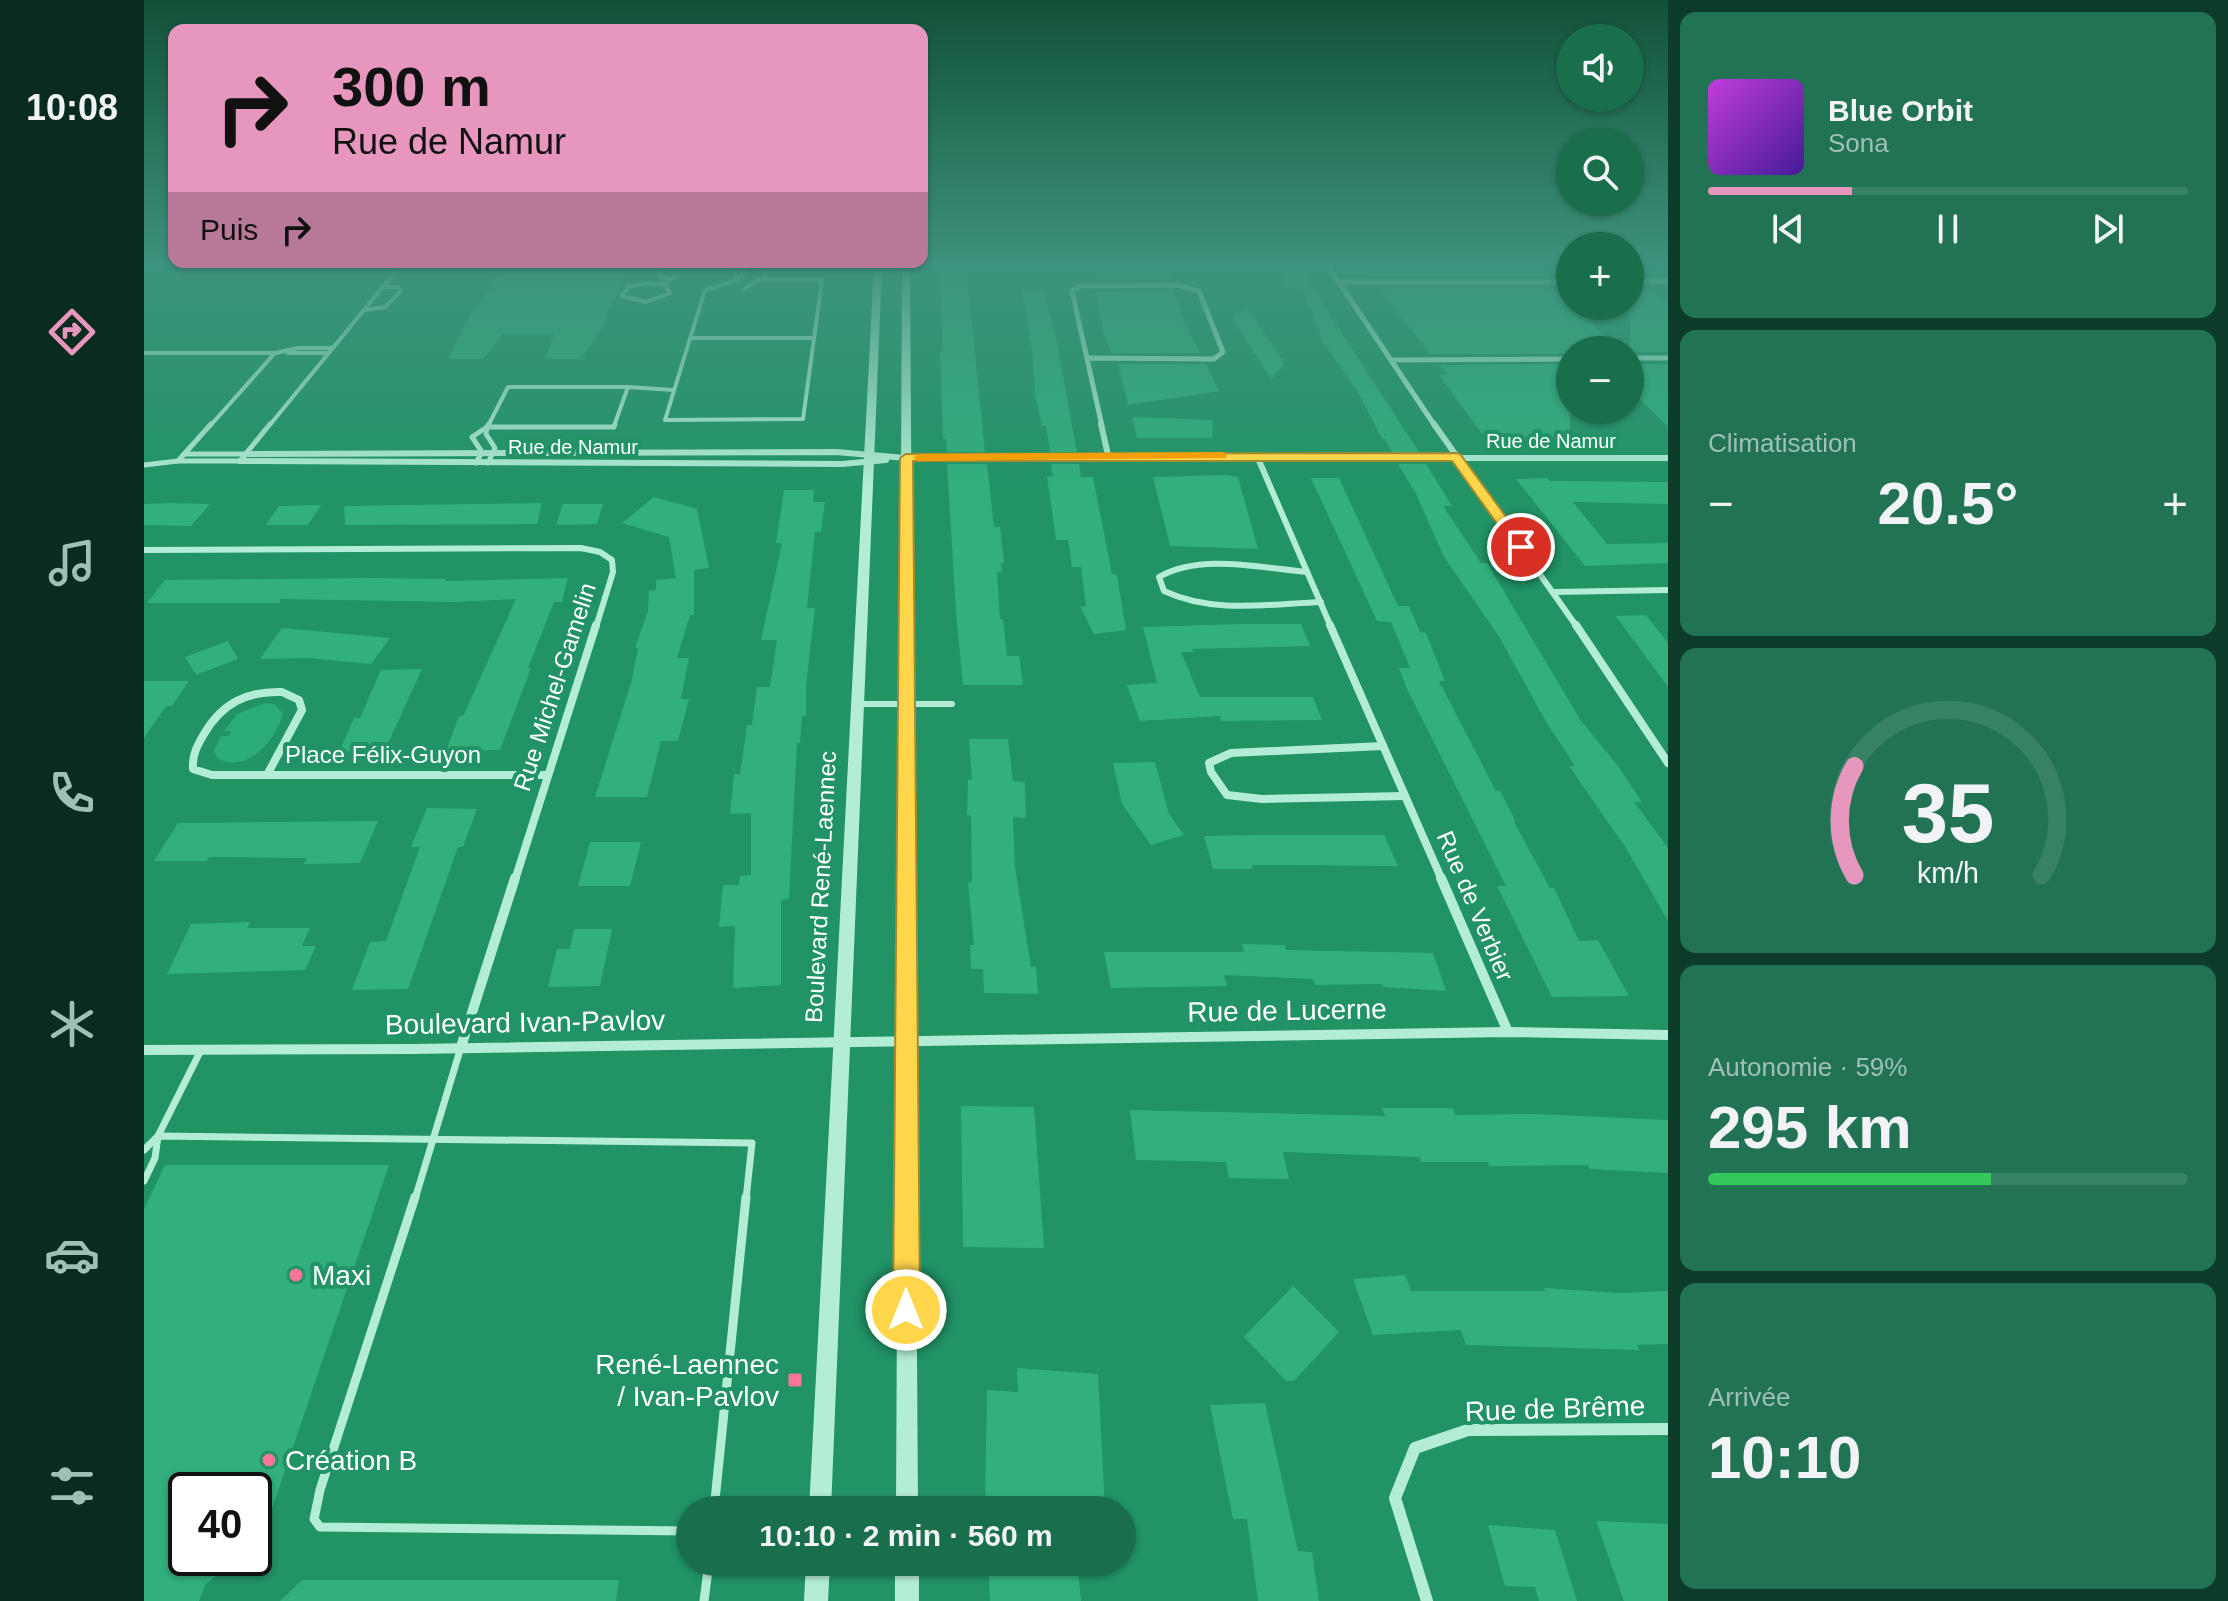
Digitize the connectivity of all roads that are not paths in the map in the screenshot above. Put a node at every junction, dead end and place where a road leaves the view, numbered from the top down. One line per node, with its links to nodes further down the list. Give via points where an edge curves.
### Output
1 (338, 341): 9 (lane)
2 (689, 341): 18 (lane)
3 (814, 341): 18 (lane, via 803,419 665,420)
4 (874, 341): 27 (street, Boulevard René-Laennec)
5 (906, 341): 28 (street)
6 (1085, 341): 12 (street)
7 (1219, 341): 12 (street, via 1223,352 1214,359)
8 (1378, 341): 16 (street)
9 (330, 350): 11 (lane); 23 (lane)
10 (144, 353): 11 (lane)
11 (275, 353): 22 (lane)
12 (1089, 358): 24 (street)
13 (1644, 358): 14 (street)
14 (1668, 358)
15 (1556, 359): 16 (street)
16 (1391, 360): 26 (street)
17 (628, 387): 18 (lane); 19 (lane, via 508,387); 19 (lane, via 614,427)
18 (673, 390)
19 (487, 427): 20 (lane, via 472,437); 21 (lane)
20 (482, 452): 21 (street, Rue de Namur); 23 (street, Rue de Namur); 32 (lane)
21 (494, 452): 27 (street, Rue de Namur); 33 (lane)
22 (184, 454): 23 (lane); 30 (lane)
23 (246, 454): 31 (lane)
24 (1108, 455): 25 (street, Rue de Namur); 28 (street, Rue de Namur)
25 (1257, 456): 26 (street, Rue de Namur); 36 (street, Rue de Verbier)
26 (1456, 457): 29 (street, Rue de Namur); 38 (street)
27 (868, 458): 28 (street, Rue de Namur); 33 (street, Rue de Namur, via 842,464); 40 (street, Boulevard René-Laennec)
28 (906, 458): 41 (street)
29 (1668, 458)
30 (178, 461): 31 (lane); 34 (lane)
31 (240, 461): 32 (street, Rue de Namur)
32 (476, 463): 33 (street, Rue de Namur)
33 (488, 463)
34 (144, 465)
35 (144, 550): 46 (street, Rue Michel-Gamelin, via 581,548 605,554 613,572)
36 (1307, 572): 39 (street, Rue de Verbier); 39 (street, via 1193,566 1166,570 1159,577 1173,597 1204,603)
37 (1668, 590): 38 (street)
38 (1554, 592): 44 (street)
39 (1321, 602): 43 (street, Rue de Verbier)
40 (857, 703): 41 (lane); 51 (street, Boulevard René-Laennec)
41 (906, 704): 42 (lane); 50 (street)
42 (952, 704)
43 (1383, 746): 47 (street, Rue de Verbier); 47 (street, via 1231,753 1209,763 1227,795)
44 (1668, 763)
45 (267, 775): 45 (street, Place Félix-Guyon, via 302,710 290,694 256,693 231,702 192,757 193,769 206,775); 46 (street, Place Félix-Guyon)
46 (547, 775): 52 (street, Rue Michel-Gamelin)
47 (1405, 796): 48 (street, Rue de Verbier)
48 (1508, 1032): 49 (street, Rue de Lucerne); 50 (street, Rue de Lucerne)
49 (1668, 1035)
50 (906, 1040): 51 (street, Boulevard Ivan-Pavlov); 62 (street)
51 (842, 1042): 52 (street, Boulevard Ivan-Pavlov); 61 (street, Boulevard René-Laennec)
52 (461, 1047): 54 (street, Boulevard Ivan-Pavlov); 56 (lane)
53 (144, 1050): 54 (street, Boulevard Ivan-Pavlov)
54 (201, 1050): 55 (lane)
55 (158, 1136): 56 (lane); 57 (lane); 58 (lane)
56 (431, 1141): 60 (lane, via 752,1143); 63 (lane, via 313,1513 316,1524)
57 (144, 1150)
58 (144, 1181)
59 (1668, 1429): 70 (street, Rue de Brême, via 1468,1430 1415,1448 1395,1498)
60 (715, 1496)
61 (821, 1496)
62 (907, 1496)
63 (676, 1531)
64 (707, 1576): 67 (lane)
65 (817, 1576): 68 (street)
66 (907, 1576): 69 (street)
67 (704, 1601)
68 (816, 1601)
69 (907, 1601)
70 (1427, 1601)

